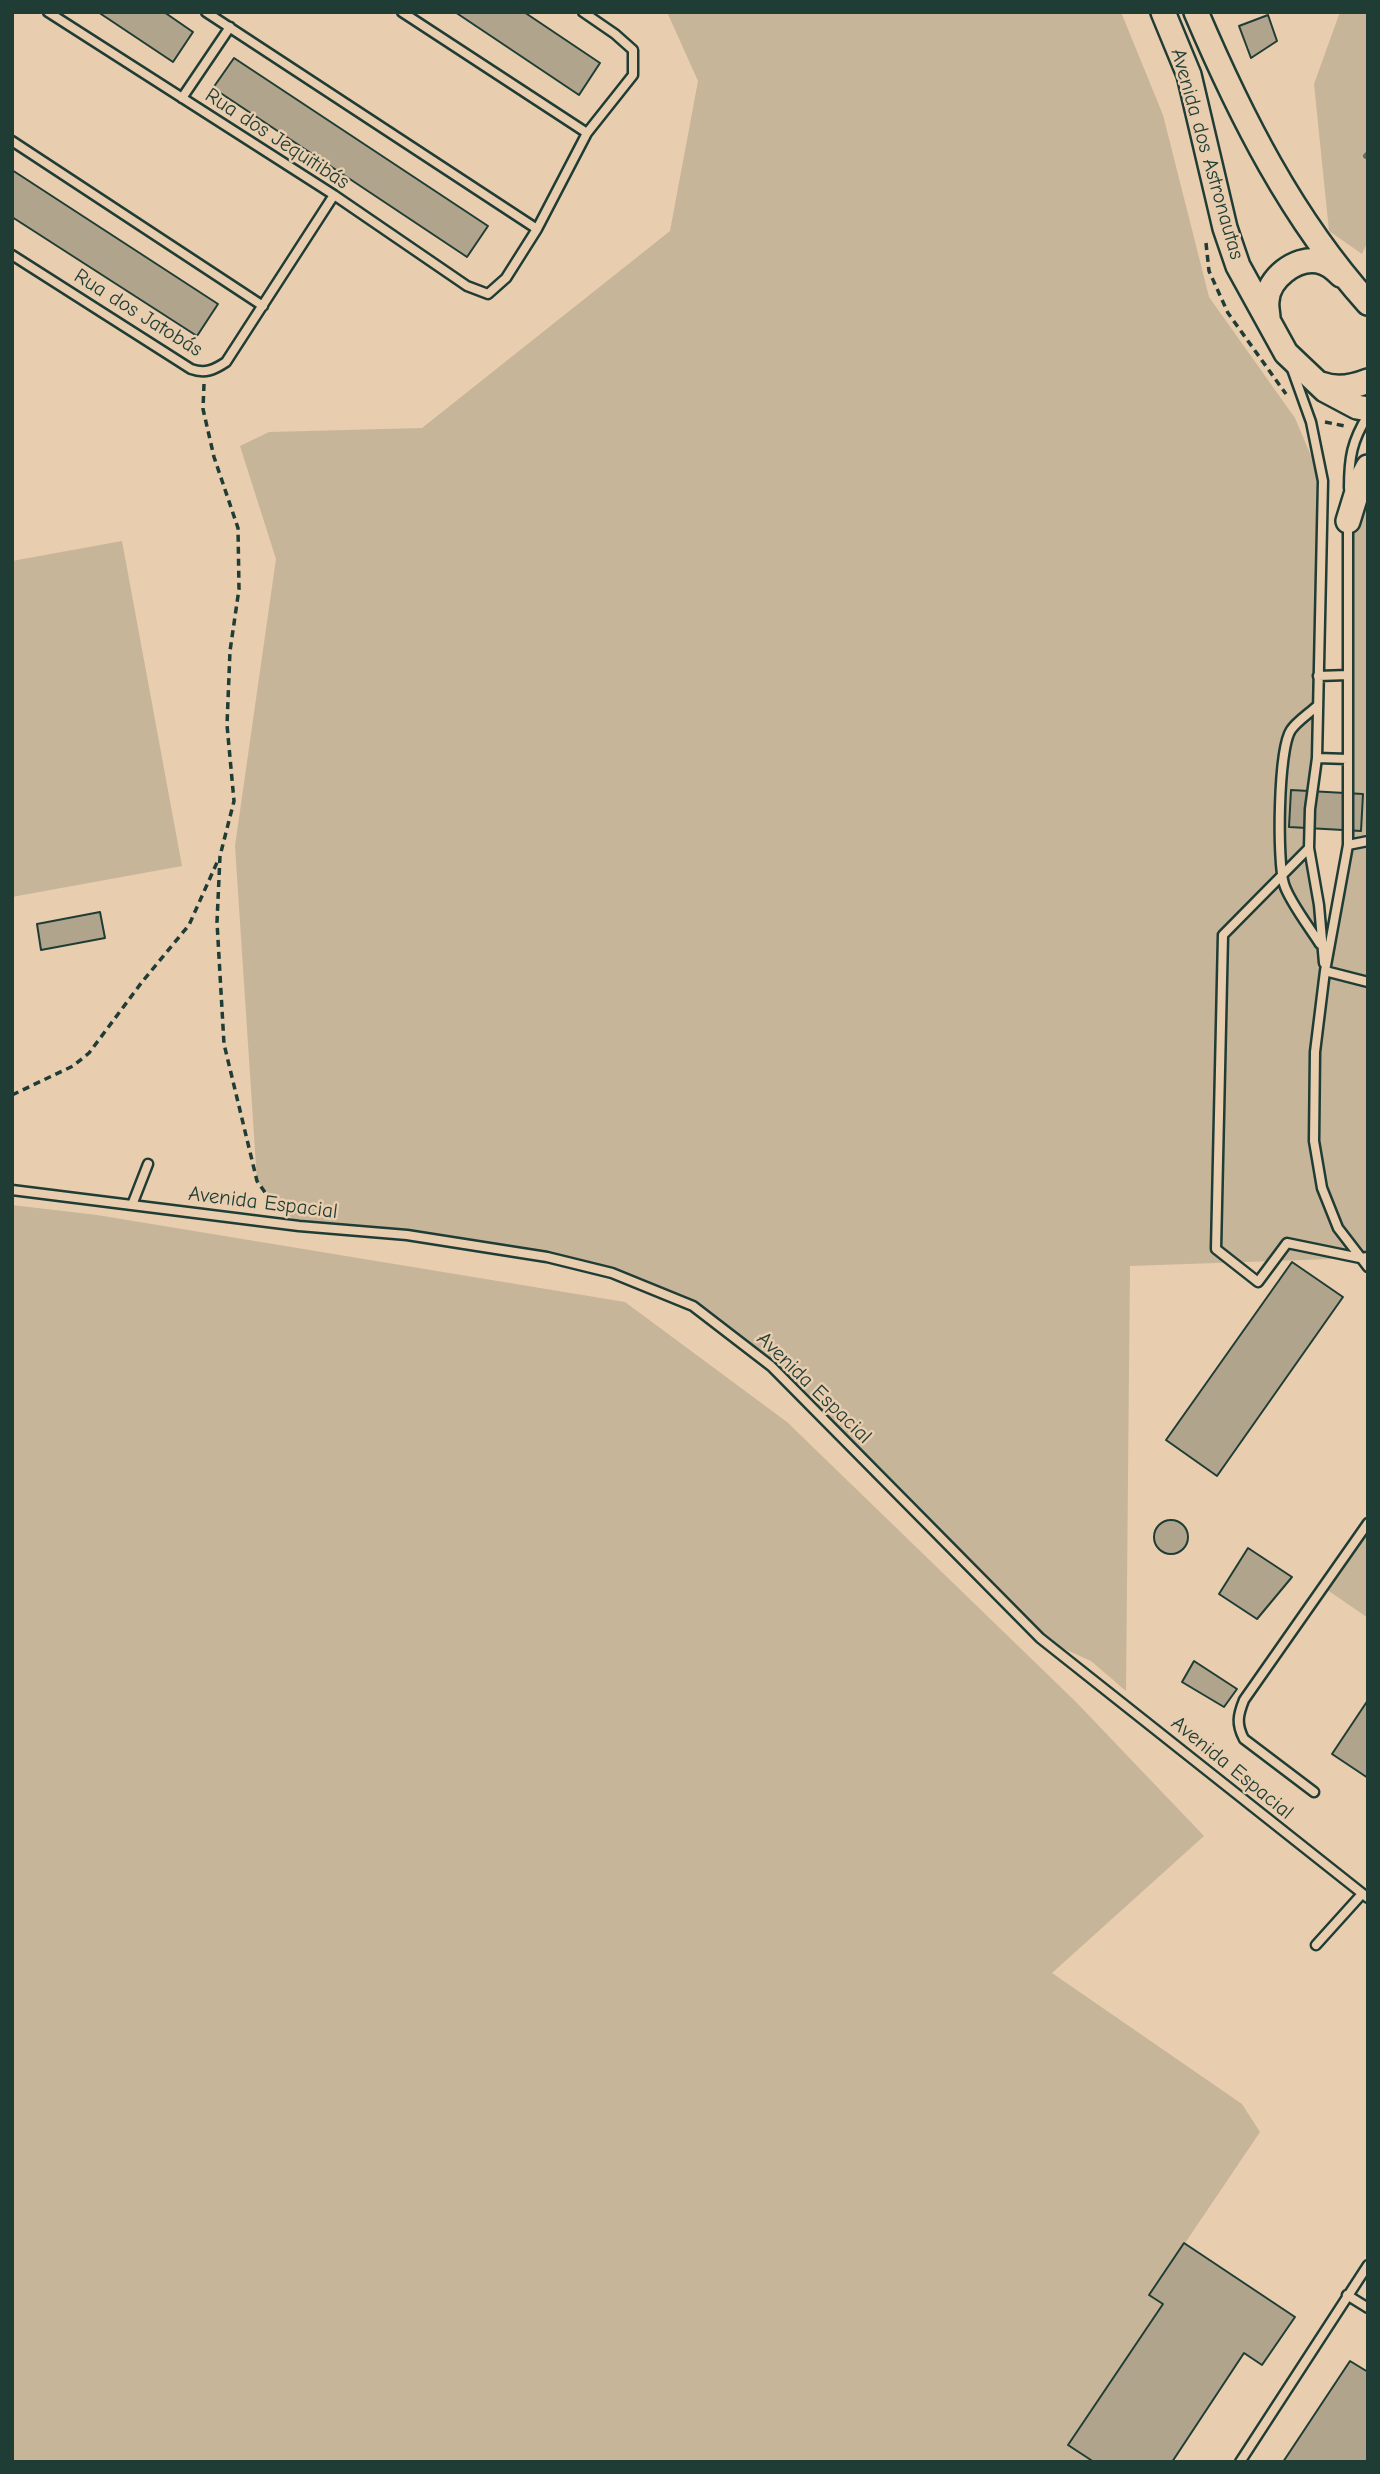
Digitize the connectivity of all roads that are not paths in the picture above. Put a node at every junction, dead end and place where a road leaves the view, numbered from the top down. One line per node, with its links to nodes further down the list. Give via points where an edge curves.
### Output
1 (48, 12): 8 (lane, Rua dos Jequitibás)
2 (206, 12): 7 (lane)
3 (402, 12): 9 (lane)
4 (583, 12): 9 (lane, via 633,50 633,75)
5 (1163, 12): 17 (main road, Avenida dos Astronautas, via 1189,75 1225,228 1238,265)
6 (1196, 12): 14 (main road, Avenida dos Astronautas, via 1260,149)
7 (230, 27): 8 (lane); 12 (lane)
8 (182, 98): 11 (lane, Rua dos Jequitibás)
9 (587, 134): 12 (lane)
10 (12, 141): 16 (lane)
11 (334, 195): 12 (lane, Rua dos Jequitibás, via 467,286 488,294 506,278); 16 (lane, Rua dos Jatobás)
12 (537, 229)
13 (12, 255): 16 (lane, Rua dos Jatobás, via 191,369 204,372 226,362)
14 (1349, 282): 15 (main road, Avenida dos Astronautas); 17 (main road, via 1318,261 1294,264 1271,288 1266,299)
15 (1368, 303)
16 (263, 306)
17 (1268, 319): 18 (main road, Avenida dos Astronautas)
18 (1286, 353): 19 (main road, Avenida dos Astronautas); 26 (lane, via 1311,422 1323,481)
19 (1312, 379): 20 (main road, via 1339,387); 21 (main road, Avenida dos Astronautas)
20 (1368, 381)
21 (1368, 409)
22 (1368, 415): 24 (lane, via 1355,436 1349,462)
23 (1368, 467): 24 (main road)
24 (1348, 521): 25 (lane)
25 (1348, 675): 26 (lane); 29 (lane)
26 (1318, 676): 27 (lane)
27 (1318, 705): 28 (lane); 33 (lane, via 1290,731 1284,751)
28 (1317, 758): 29 (lane); 32 (lane)
29 (1348, 759): 31 (lane)
30 (1368, 841): 31 (lane)
31 (1348, 845): 35 (lane)
32 (1309, 848): 33 (lane); 34 (lane)
33 (1282, 875): 34 (lane, via 1284,886); 40 (lane, via 1223,935 1216,1248 1258,1282 1287,1243)
34 (1321, 946): 35 (lane)
35 (1325, 971): 36 (lane); 40 (lane, via 1315,1052 1314,1142 1322,1188 1338,1228)
36 (1368, 982)
37 (148, 1164): 39 (lane)
38 (12, 1190): 39 (lane, Avenida Espacial)
39 (132, 1205): 44 (lane, Avenida Espacial, via 547,1256 612,1273 693,1306 771,1366 1040,1637)
40 (1364, 1258): 41 (lane)
41 (1368, 1267)
42 (1368, 1523): 43 (lane, via 1238,1715 1244,1739)
43 (1314, 1792)
44 (1365, 1896): 45 (lane)
45 (1316, 1945)
46 (1368, 2264): 47 (lane)
47 (1347, 2295): 48 (lane); 49 (lane)
48 (1368, 2308)
49 (1240, 2462)

